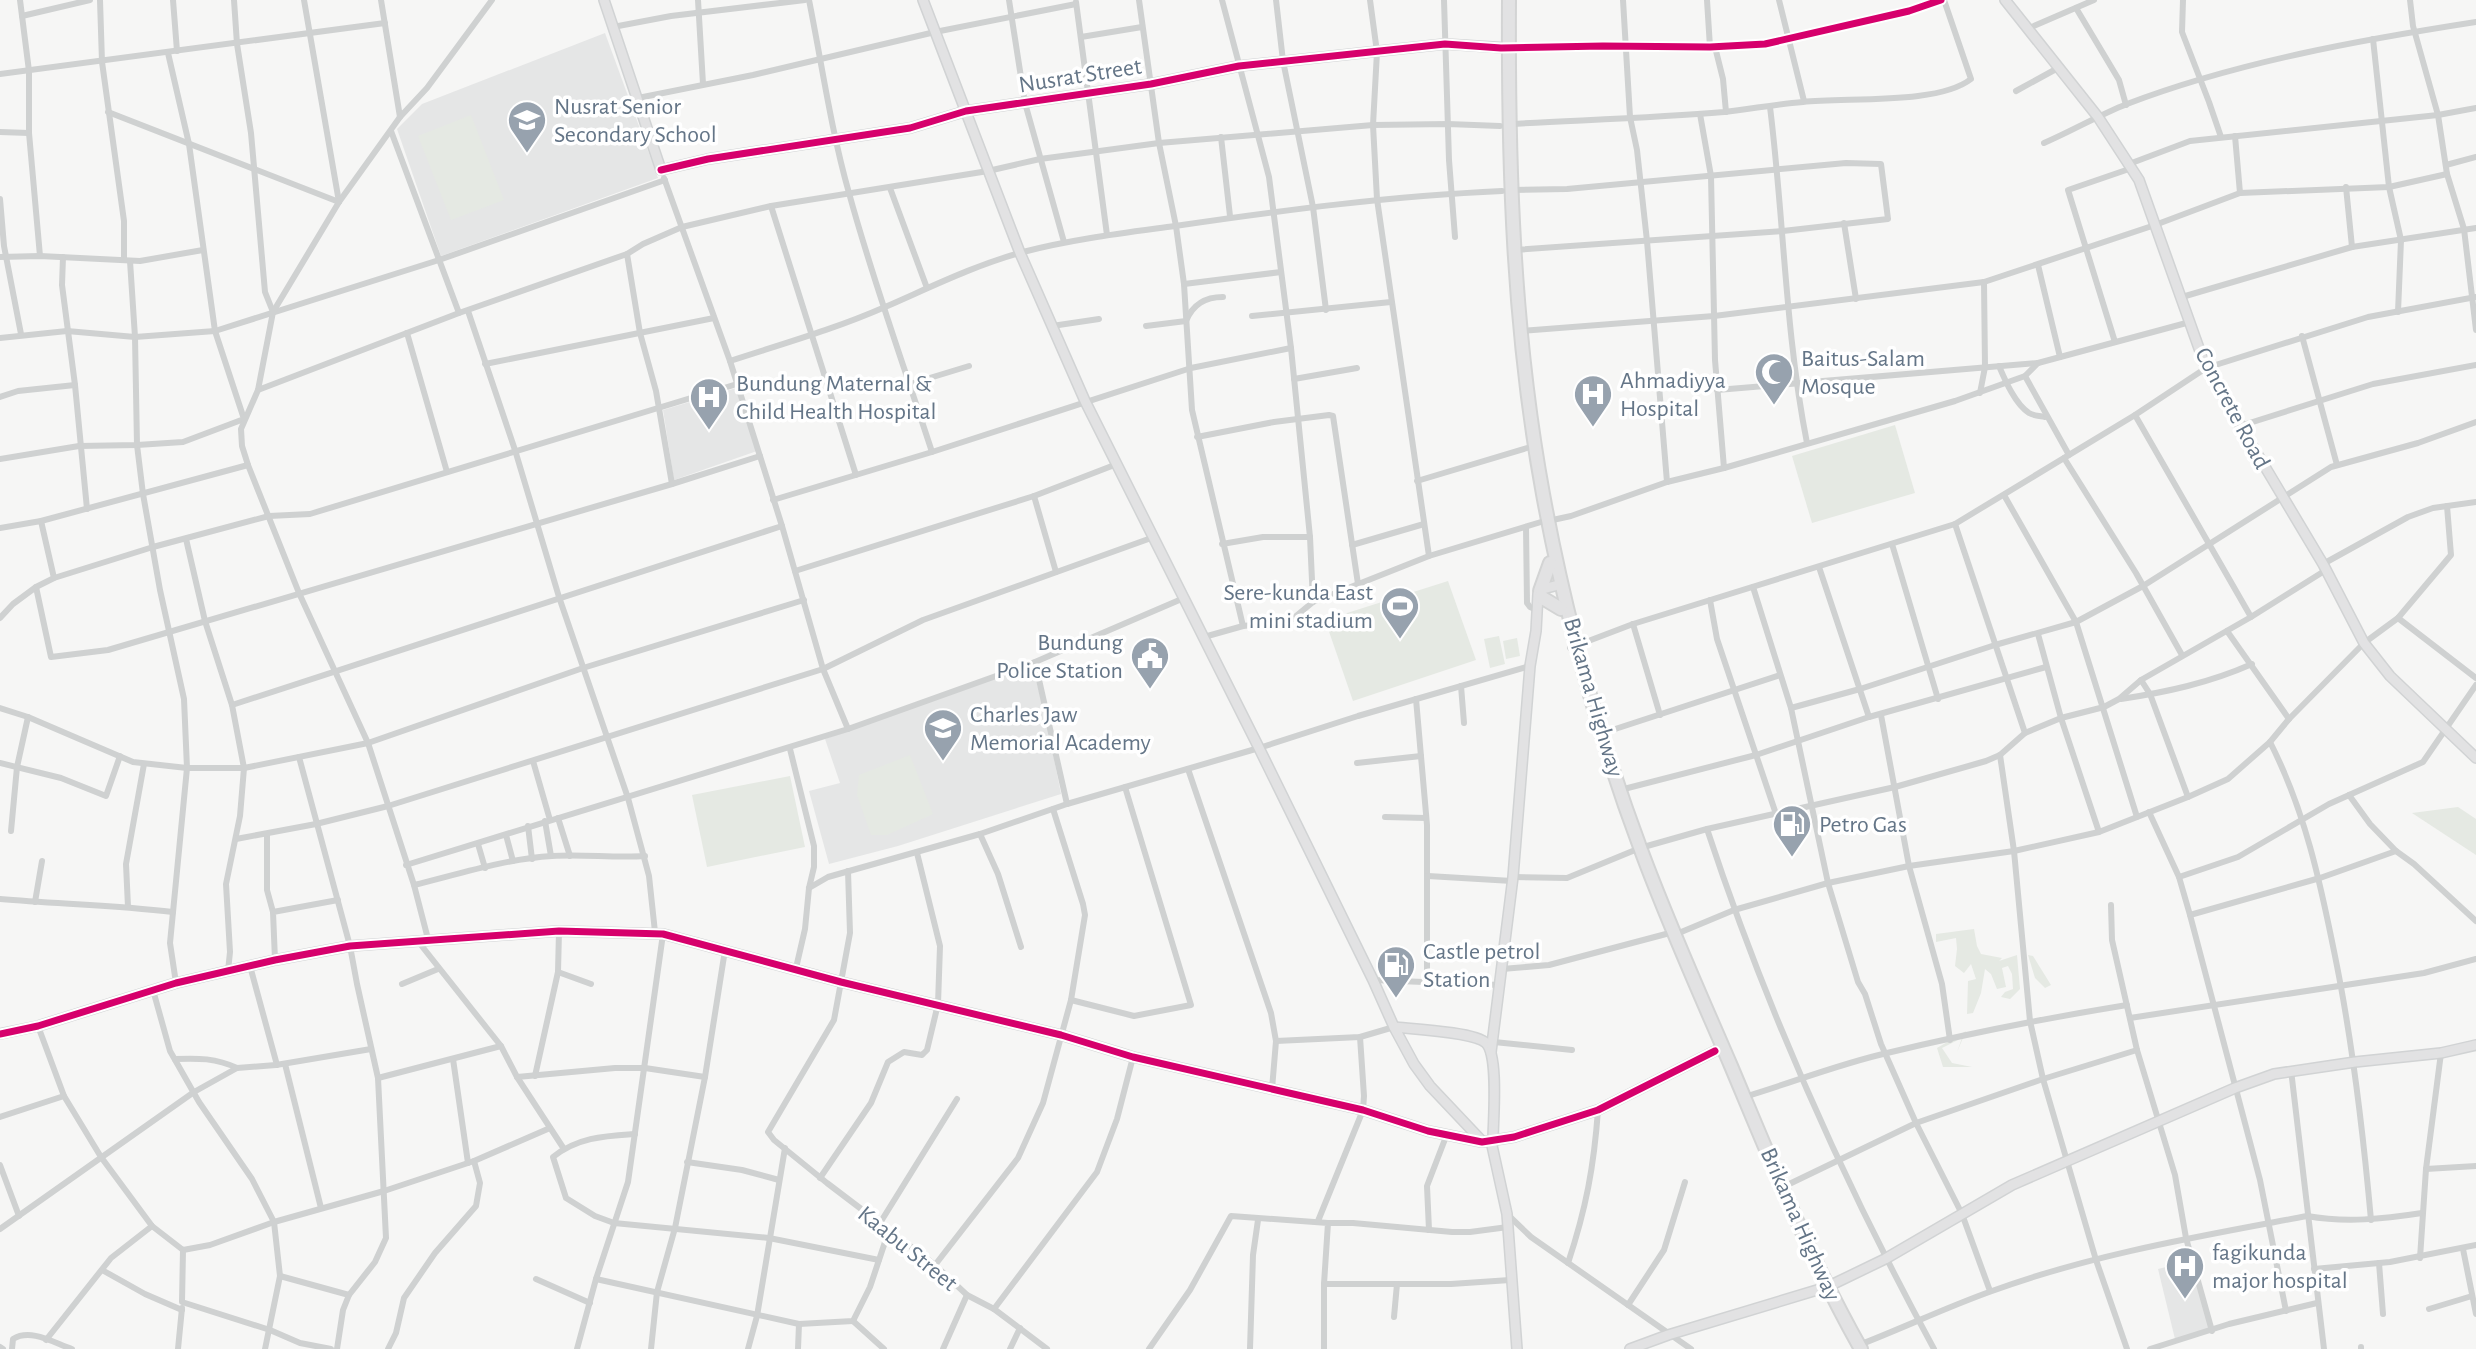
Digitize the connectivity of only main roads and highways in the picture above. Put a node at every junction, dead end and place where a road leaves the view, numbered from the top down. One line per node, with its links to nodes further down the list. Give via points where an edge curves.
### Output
1 (1501, 0): 3 (highway, Brikama Highway)
2 (1508, 0): 3 (highway, Brikama Highway)
3 (1504, 48): 4 (highway, Brikama Highway)
4 (1506, 190): 5 (highway, Brikama Highway); 5 (highway, Brikama Highway, via 1510,310 1527,448)
5 (1545, 522): 6 (highway, Brikama Highway); 7 (highway, Brikama Highway)
6 (1550, 563): 7 (highway, Brikama Highway); 8 (highway, via 1539,599)
7 (1560, 588): 8 (highway, Brikama Highway); 9 (highway, Brikama Highway)
8 (1561, 609): 9 (highway, Brikama Highway)
9 (1574, 646): 10 (highway, Brikama Highway); 10 (highway, Brikama Highway, via 1597,741)
10 (1637, 850): 11 (highway, Brikama Highway)
11 (1670, 935): 12 (highway, Brikama Highway); 12 (highway, Brikama Highway, via 1715,1051)
12 (1824, 1289): 13 (highway, Brikama Highway)
13 (1858, 1348)

